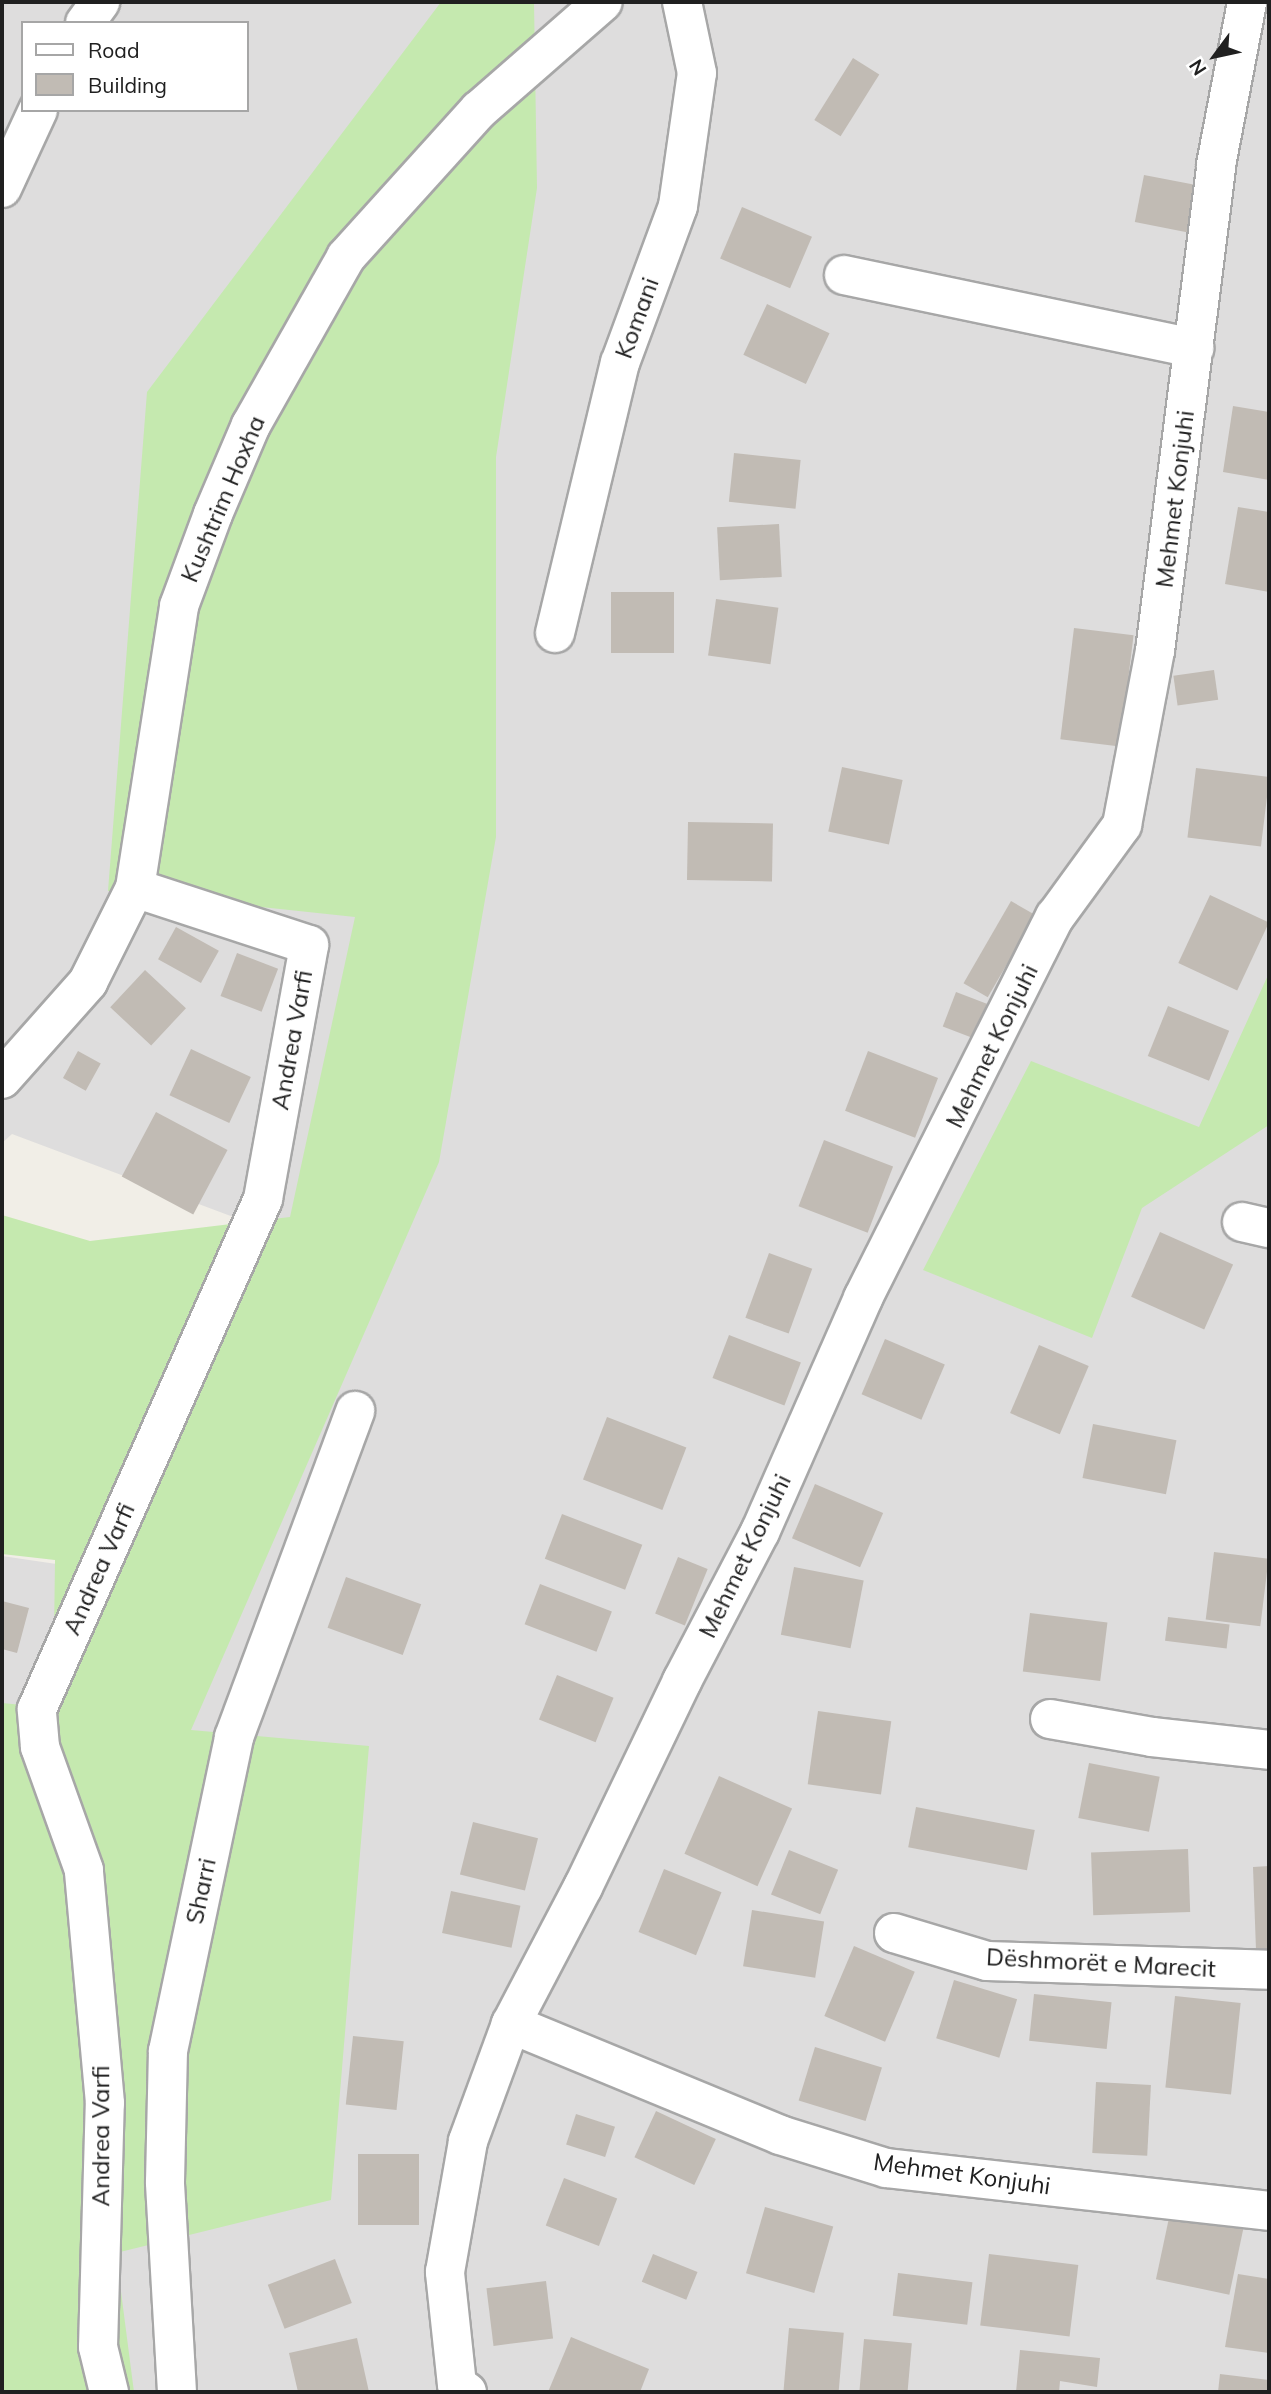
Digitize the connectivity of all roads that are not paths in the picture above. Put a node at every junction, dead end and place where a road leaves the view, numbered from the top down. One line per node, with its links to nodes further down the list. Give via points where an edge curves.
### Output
1 (100, 2): 5 (street)
2 (603, 2): 11 (street, Kushtrim Hoxha, via 479,110 346,257 251,425 179,606)
3 (682, 2): 10 (street, Komani, via 697,73 678,206 620,363)
4 (1247, 2): 9 (street, Mehmet Konjuhi, via 1216,166)
5 (86, 21)
6 (37, 112): 7 (street)
7 (2, 188)
8 (844, 275): 9 (street)
9 (1194, 348): 18 (street, Mehmet Konjuhi, via 1156,651 1122,825 1055,917 863,1298 760,1532)
10 (555, 633)
11 (135, 888): 12 (street, Kushtrim Hoxha, via 88,982); 21 (street, Andrea Varfi, via 309,945 263,1199 37,1709 40,1747 84,1870 105,2103 98,2347)
12 (2, 1079)
13 (355, 1411): 22 (street, Sharri, via 234,1737 168,2051 165,2182)
14 (1050, 1718): 15 (street, via 1152,1737)
15 (1269, 1749)
16 (894, 1933): 17 (street, Dëshmorët e Marecit, via 987,1961)
17 (1269, 1970)
18 (511, 2024): 19 (street, Mehmet Konjuhi, via 780,2135 886,2168); 20 (street, Mehmet Konjuhi, via 468,2141 445,2272)
19 (1269, 2211)
20 (462, 2388)
21 (109, 2392)
22 (177, 2392)

